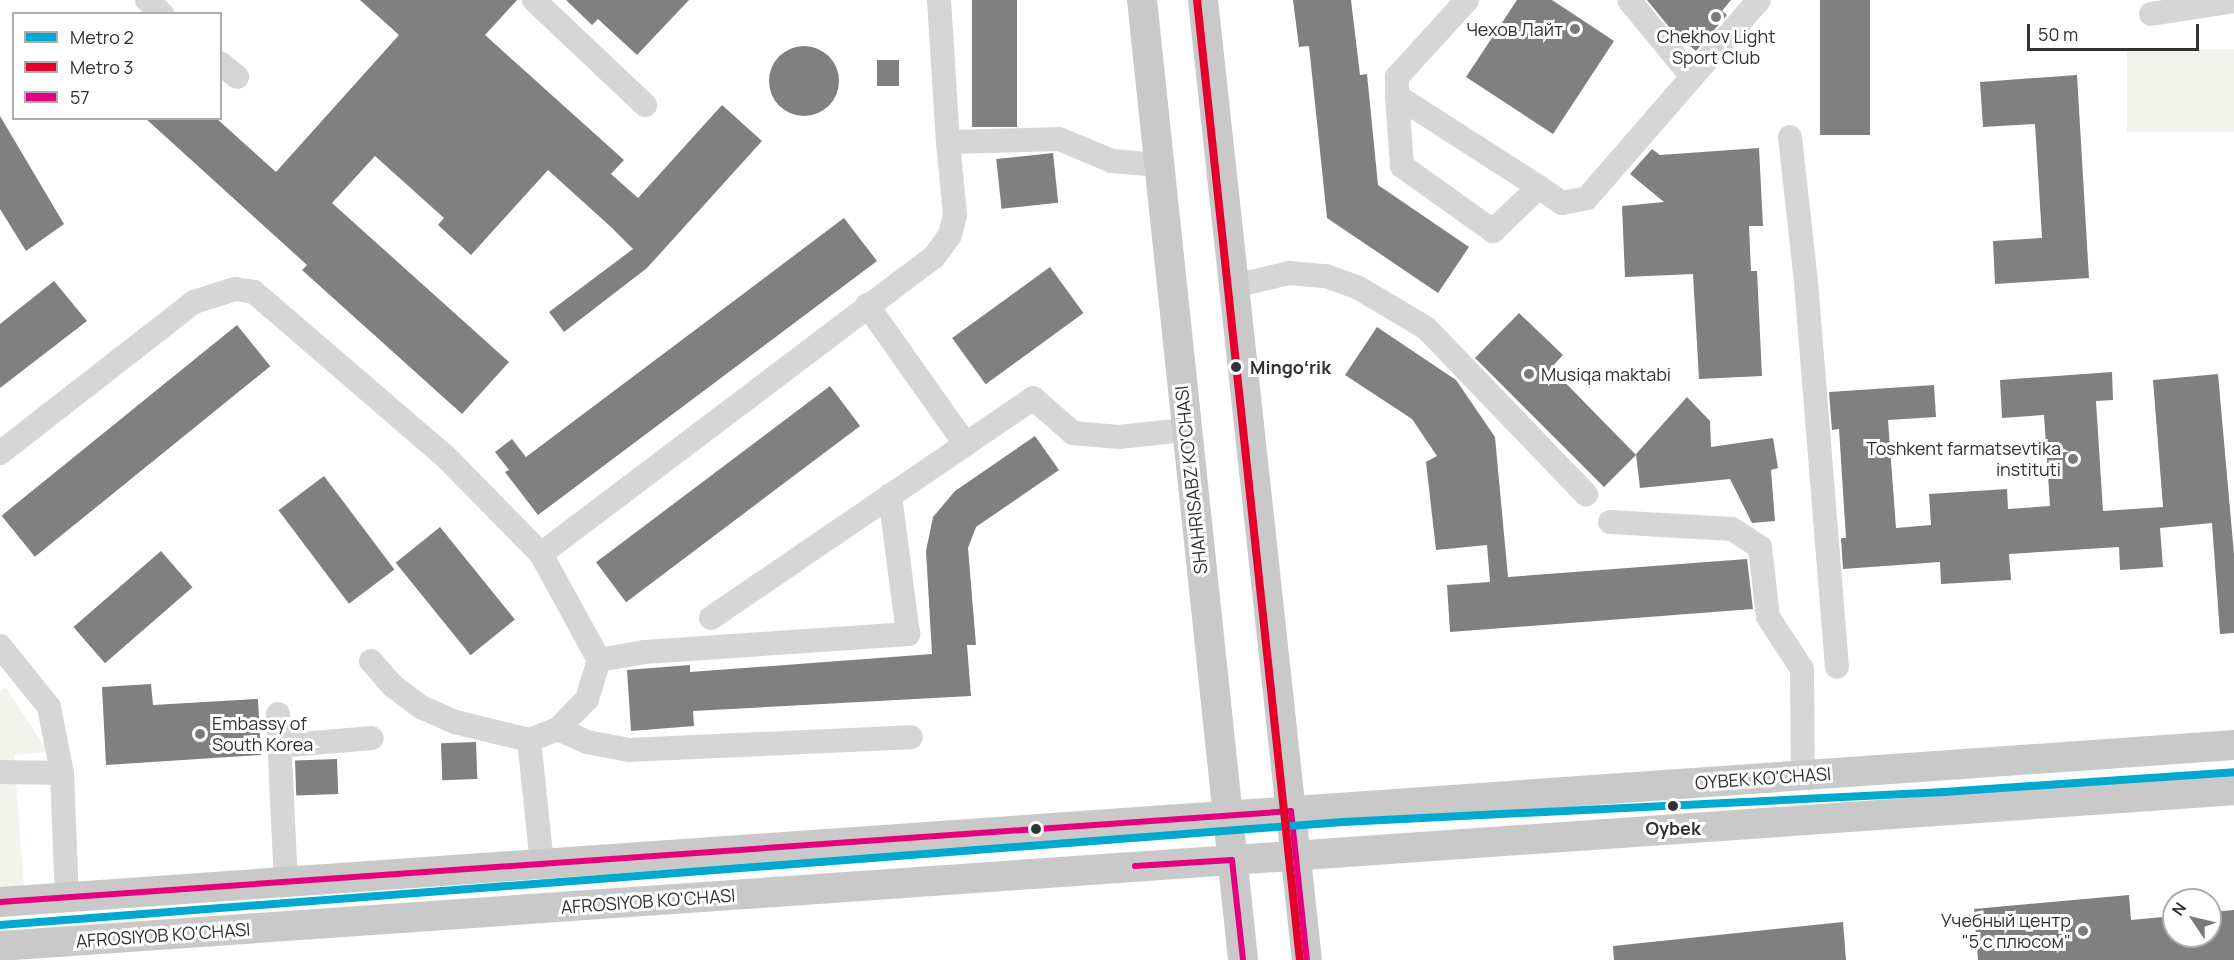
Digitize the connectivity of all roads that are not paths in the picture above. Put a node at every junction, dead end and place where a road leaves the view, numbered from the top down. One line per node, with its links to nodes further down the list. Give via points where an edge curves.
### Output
1 (147, 0): 10 (lane)
2 (534, 0): 14 (lane)
3 (939, 0): 16 (lane)
4 (1142, 0): 17 (main road, SHAHRISABZ KO'CHASI)
5 (1203, 0): 19 (main road)
6 (1467, 0): 13 (lane, via 1397,77)
7 (1629, 0): 12 (lane)
8 (1759, 0): 12 (lane)
9 (2234, 1): 11 (lane)
10 (160, 12)
11 (2151, 14)
12 (1692, 77): 18 (lane, via 1587,198 1562,203)
13 (1397, 96): 18 (lane); 18 (lane, via 1402,166 1493,231)
14 (645, 105)
15 (1790, 137): 32 (lane, via 1806,282)
16 (948, 142): 17 (lane, via 1059,139 1112,161); 20 (lane, via 955,214 950,235 934,257)
17 (1158, 165): 21 (main road, SHAHRISABZ KO'CHASI)
18 (1539, 187)
19 (1234, 286): 24 (lane, via 1289,273 1326,276 1357,287 1426,327); 44 (main road)
20 (867, 305): 22 (lane); 27 (lane)
21 (1185, 430): 22 (lane, via 1119,437 1073,433 1033,398); 45 (main road, SHAHRISABZ KO'CHASI)
22 (966, 445): 25 (lane)
23 (0, 453): 27 (lane, via 194,302 235,290 254,292 446,456)
24 (1586, 494)
25 (891, 495): 28 (lane); 30 (lane, via 908,634 645,652)
26 (1610, 522): 42 (lane, via 1732,529 1760,547 1768,617 1802,669)
27 (542, 554): 30 (lane)
28 (711, 618)
29 (0, 646): 41 (lane, via 49,707)
30 (599, 660): 34 (lane, via 587,699)
31 (371, 661): 37 (lane, via 393,686 421,707 455,722)
32 (1837, 667)
33 (278, 714): 39 (lane)
34 (558, 729): 35 (lane, via 587,742 629,750); 37 (lane)
35 (911, 737)
36 (372, 738): 39 (lane)
37 (529, 740): 48 (lane)
38 (2234, 745): 42 (main road, OYBEK KO'CHASI)
39 (279, 746): 49 (lane)
40 (0, 772): 41 (lane)
41 (62, 774): 50 (lane)
42 (1803, 775): 44 (main road, OYBEK KO'CHASI)
43 (2234, 790): 46 (main road)
44 (1291, 811): 45 (main road); 46 (main road)
45 (1227, 816): 47 (main road, SHAHRISABZ KO'CHASI); 48 (main road)
46 (1296, 855): 47 (main road, AFROSIYOB KO'CHASI); 54 (main road)
47 (1232, 860): 52 (main road, AFROSIYOB KO'CHASI); 53 (main road, SHAHRISABZ KO'CHASI)
48 (542, 864): 49 (main road)
49 (286, 881): 50 (main road)
50 (67, 897): 51 (main road)
51 (0, 902)
52 (0, 946)
53 (1243, 960)
54 (1307, 960)

